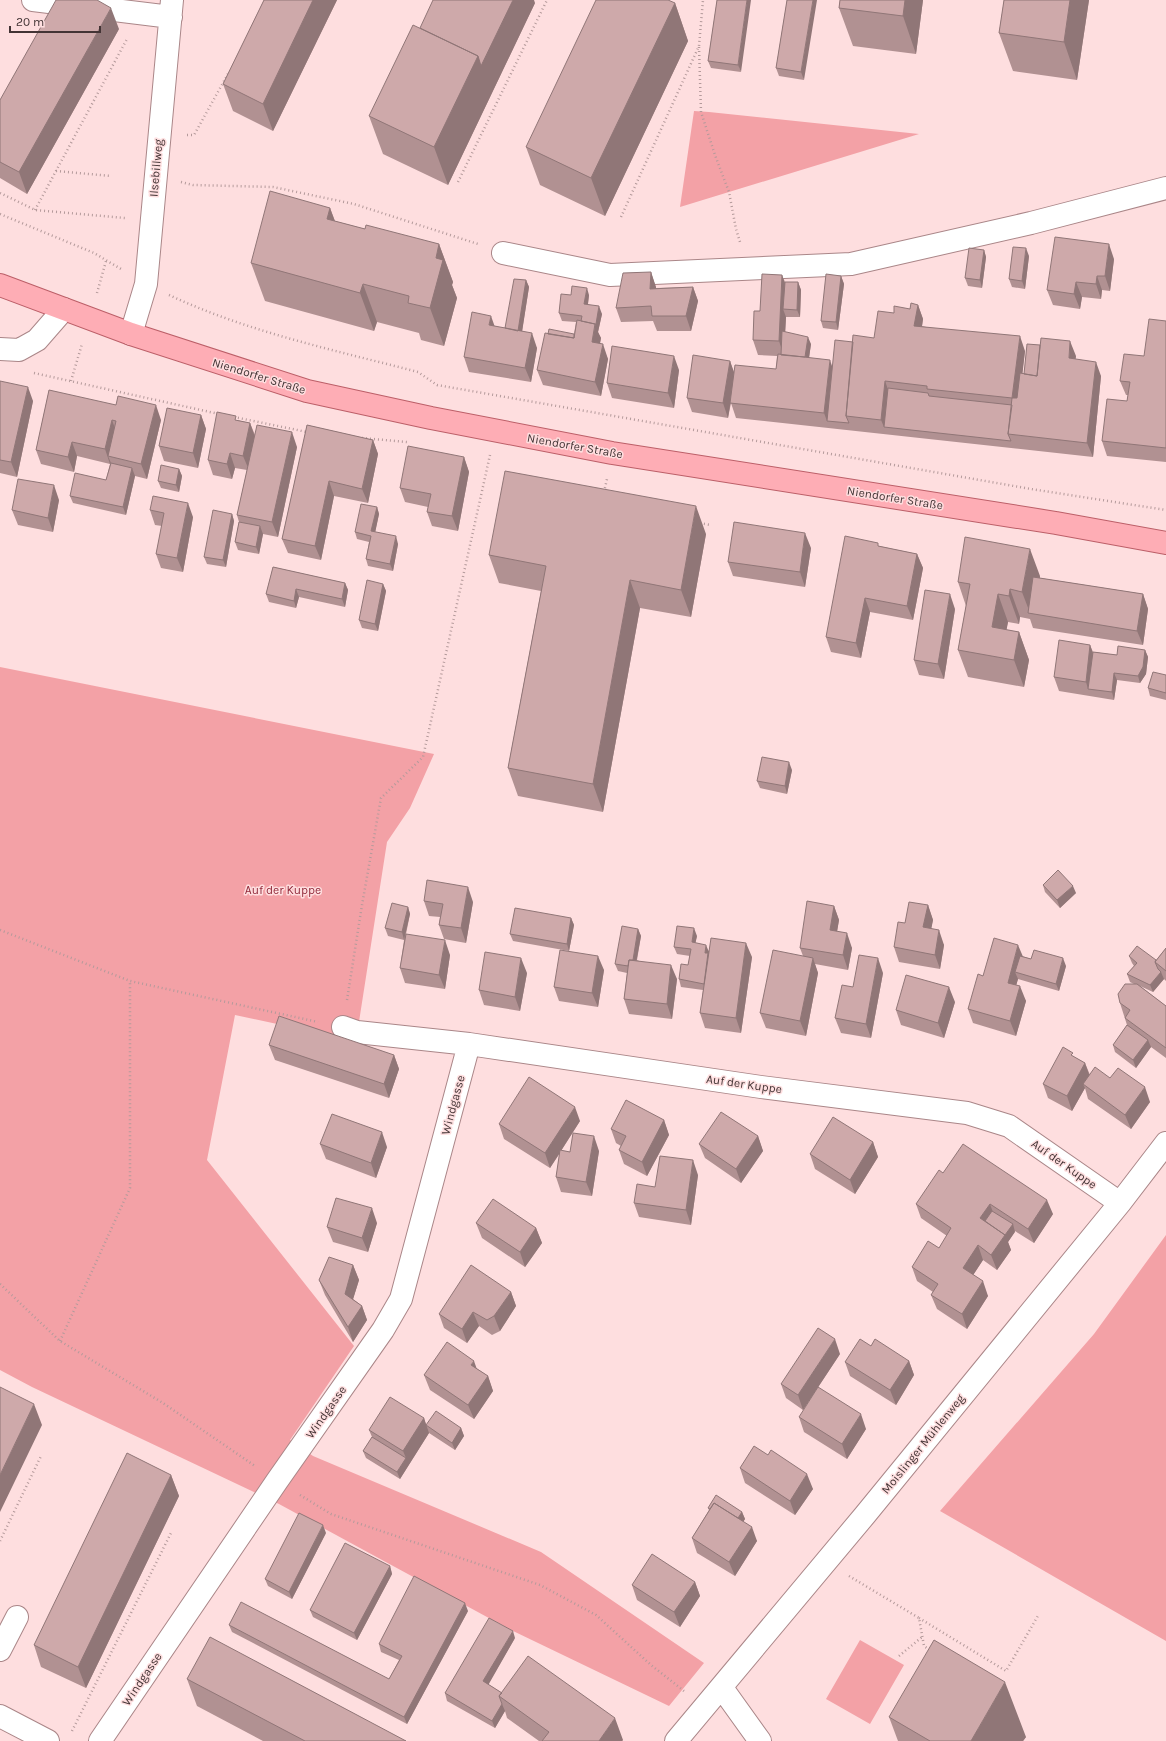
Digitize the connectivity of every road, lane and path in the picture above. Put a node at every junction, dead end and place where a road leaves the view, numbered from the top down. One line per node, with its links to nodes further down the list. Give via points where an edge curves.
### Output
1 (33, 0): 5 (street)
2 (546, 0): 12 (path)
3 (703, 0): 6 (path)
4 (172, 8): 5 (street); 8 (street, Ilsebillweg)
5 (141, 14): 9 (path)
6 (699, 46): 17 (path); 20 (path, via 701,112 729,192 736,229)
7 (231, 67): 8 (path, via 194,135)
8 (158, 138): 11 (street, Ilsebillweg)
9 (56, 170): 10 (path); 15 (path)
10 (111, 176)
11 (156, 177): 18 (street, Ilsebillweg); 19 (path, via 193,185 273,187 354,204)
12 (458, 182)
13 (1166, 188): 20 (street, via 1031,223 851,264)
14 (0, 193): 15 (path)
15 (35, 210): 18 (path)
16 (0, 214): 21 (path, via 94,253)
17 (621, 217)
18 (152, 220): 21 (street, Ilsebillweg)
19 (503, 252): 20 (street, via 610,276)
20 (749, 270)
21 (146, 284): 24 (street, Ilsebillweg); 29 (path, via 195,307 257,329 418,372 437,386 1023,488)
22 (0, 285): 23 (main road, Niendorfer Straße)
23 (64, 309): 24 (main road, Niendorfer Straße); 25 (street, via 37,340 19,350)
24 (131, 334): 26 (main road, Niendorfer Straße, via 307,391)
25 (0, 349)
26 (495, 431): 32 (main road, Niendorfer Straße, via 612,453 1056,523); 35 (path, via 423,756 381,798)
27 (608, 474): 28 (path)
28 (604, 493)
29 (1166, 510)
30 (694, 522): 31 (path)
31 (710, 525)
32 (1166, 543)
33 (0, 930): 34 (path)
34 (130, 980): 35 (path); 40 (path, via 130,1188)
35 (343, 1027): 36 (street, Auf der Kuppe, via 357,1032)
36 (469, 1044): 38 (street, Auf der Kuppe, via 761,1087 967,1113 1009,1126); 42 (street, Windgasse, via 401,1299 384,1330)
37 (1166, 1143): 38 (street, Moislinger Mühlenweg)
38 (1120, 1203): 45 (street, Moislinger Mühlenweg)
39 (0, 1284): 40 (path)
40 (60, 1341): 42 (path, via 163,1404)
41 (41, 1456): 44 (path)
42 (277, 1481): 54 (path, via 331,1514 532,1582 596,1615); 58 (street, Windgasse)
43 (172, 1531): 56 (path)
44 (0, 1540)
45 (826, 1562): 48 (path); 53 (street, Moislinger Mühlenweg)
46 (1038, 1614): 48 (path, via 1006,1671)
47 (16, 1617): 50 (street)
48 (919, 1618): 49 (path)
49 (922, 1637): 51 (path, via 924,1646); 52 (path)
50 (0, 1650)
51 (935, 1654)
52 (899, 1656)
53 (722, 1688): 54 (street, Moislinger Mühlenweg); 60 (street)
54 (704, 1708): 59 (street, Moislinger Mühlenweg)
55 (0, 1716): 57 (street)
56 (69, 1736)
57 (48, 1741)
58 (100, 1741)
59 (676, 1741)
60 (760, 1741)

